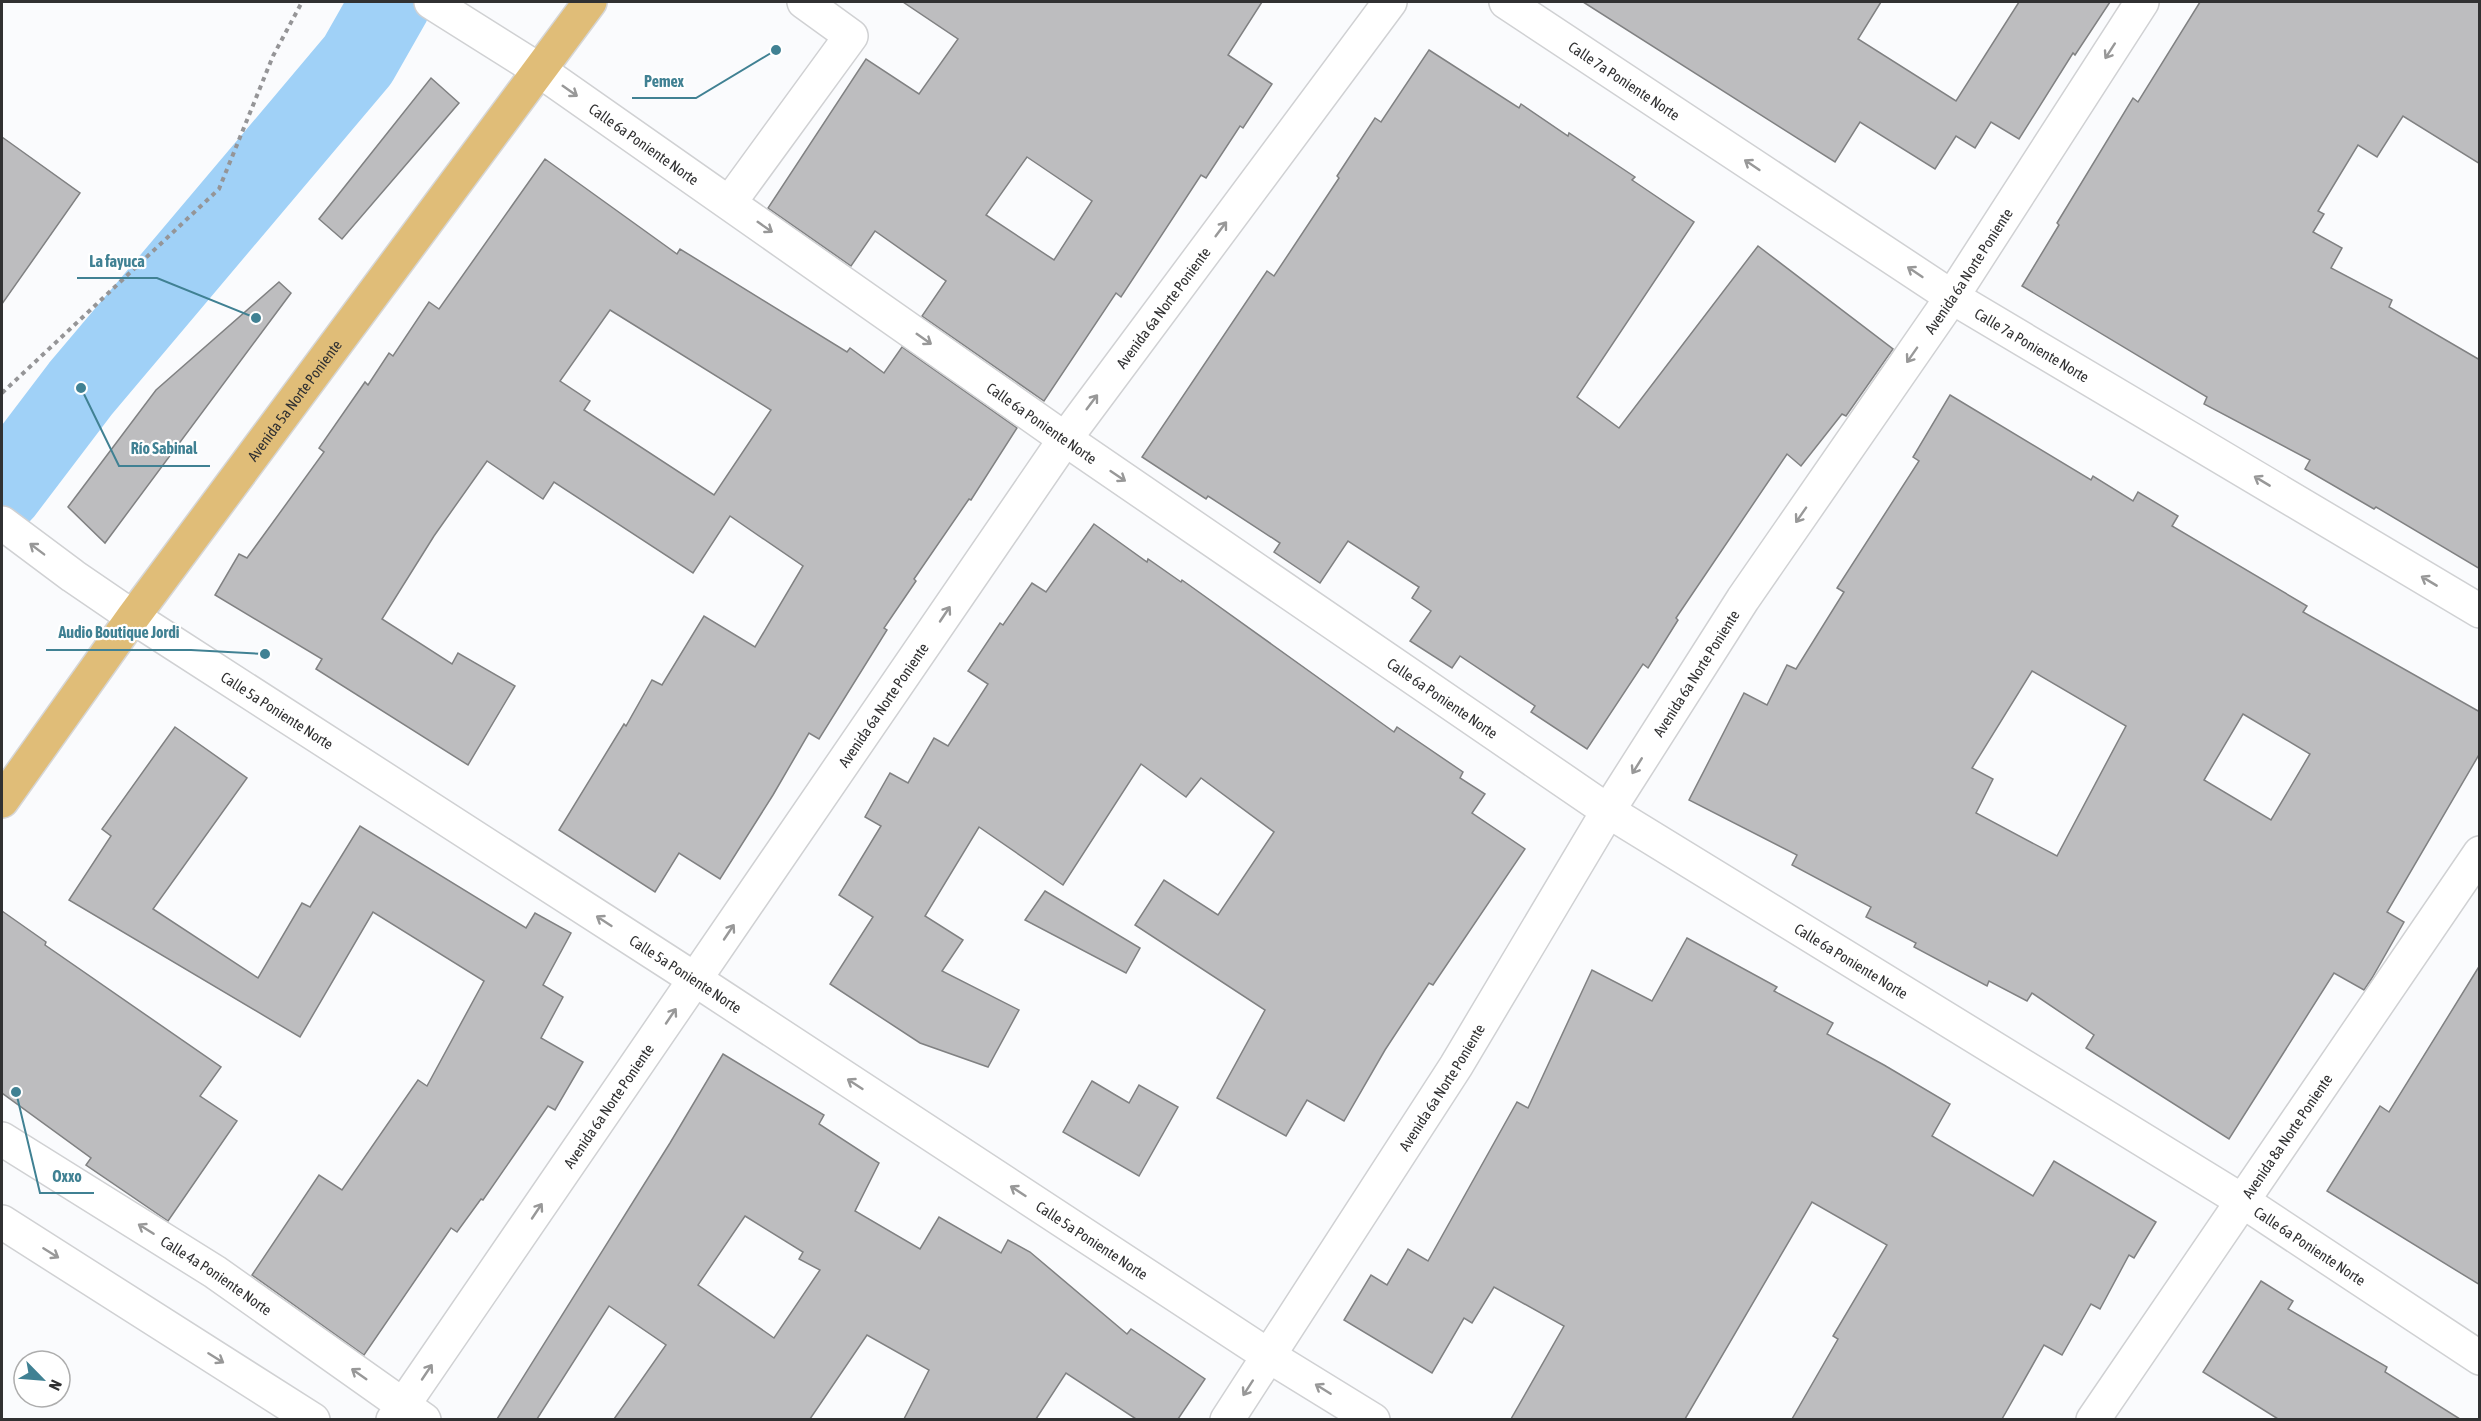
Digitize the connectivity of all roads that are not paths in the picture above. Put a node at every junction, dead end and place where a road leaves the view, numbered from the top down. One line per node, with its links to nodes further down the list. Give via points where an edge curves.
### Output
1 (431, 2): 7 (street, Calle 6a Poniente Norte)
2 (590, 2): 7 (main road, Avenida 5a Norte Poniente)
3 (804, 2): 8 (street, via 850,36)
4 (1390, 2): 10 (street, Avenida 6a Norte Poniente, one-way to 4)
5 (1506, 2): 9 (street, Calle 7a Poniente Norte, one-way to 5)
6 (2142, 2): 9 (street, Avenida 6a Norte Poniente, one-way to 9)
7 (539, 70): 8 (street, Calle 6a Poniente Norte, one-way to 8); 13 (main road, Avenida 5a Norte Poniente)
8 (730, 202): 10 (street, Calle 6a Poniente Norte, one-way to 10)
9 (1952, 297): 12 (street, Calle 7a Poniente Norte, one-way to 9); 15 (street, Avenida 6a Norte Poniente, one-way to 15, via 1743,599)
10 (1065, 439): 15 (street, Calle 6a Poniente Norte, one-way to 15); 17 (street, Avenida 6a Norte Poniente, one-way to 10)
11 (2, 522): 13 (street, Calle 5a Poniente Norte, one-way to 11)
12 (2480, 611)
13 (133, 617): 14 (main road, Avenida 5a Norte Poniente); 17 (street, Calle 5a Poniente Norte, one-way to 13)
14 (2, 801)
15 (1608, 812): 19 (street, Calle 6a Poniente Norte); 21 (street, Avenida 6a Norte Poniente, via 1455,1066)
16 (2480, 853): 19 (street, Avenida 8a Norte Poniente)
17 (696, 980): 21 (street, Calle 5a Poniente Norte, one-way to 17); 23 (street, Avenida 6a Norte Poniente, one-way to 17)
18 (2, 1139): 23 (street, Calle 4a Poniente Norte, one-way to 18, via 215,1272)
19 (2241, 1200): 22 (street, Calle 6a Poniente Norte); 27 (street, Avenida 8a Norte Poniente)
20 (2, 1222): 24 (street, one-way to 24)
21 (1269, 1356): 25 (street, Avenida 6a Norte Poniente, one-way to 25); 26 (street, Calle 5a Poniente Norte, one-way to 21)
22 (2480, 1358)
23 (407, 1415)
24 (313, 1419)
25 (1227, 1419)
26 (1373, 1419)
27 (2093, 1419)

